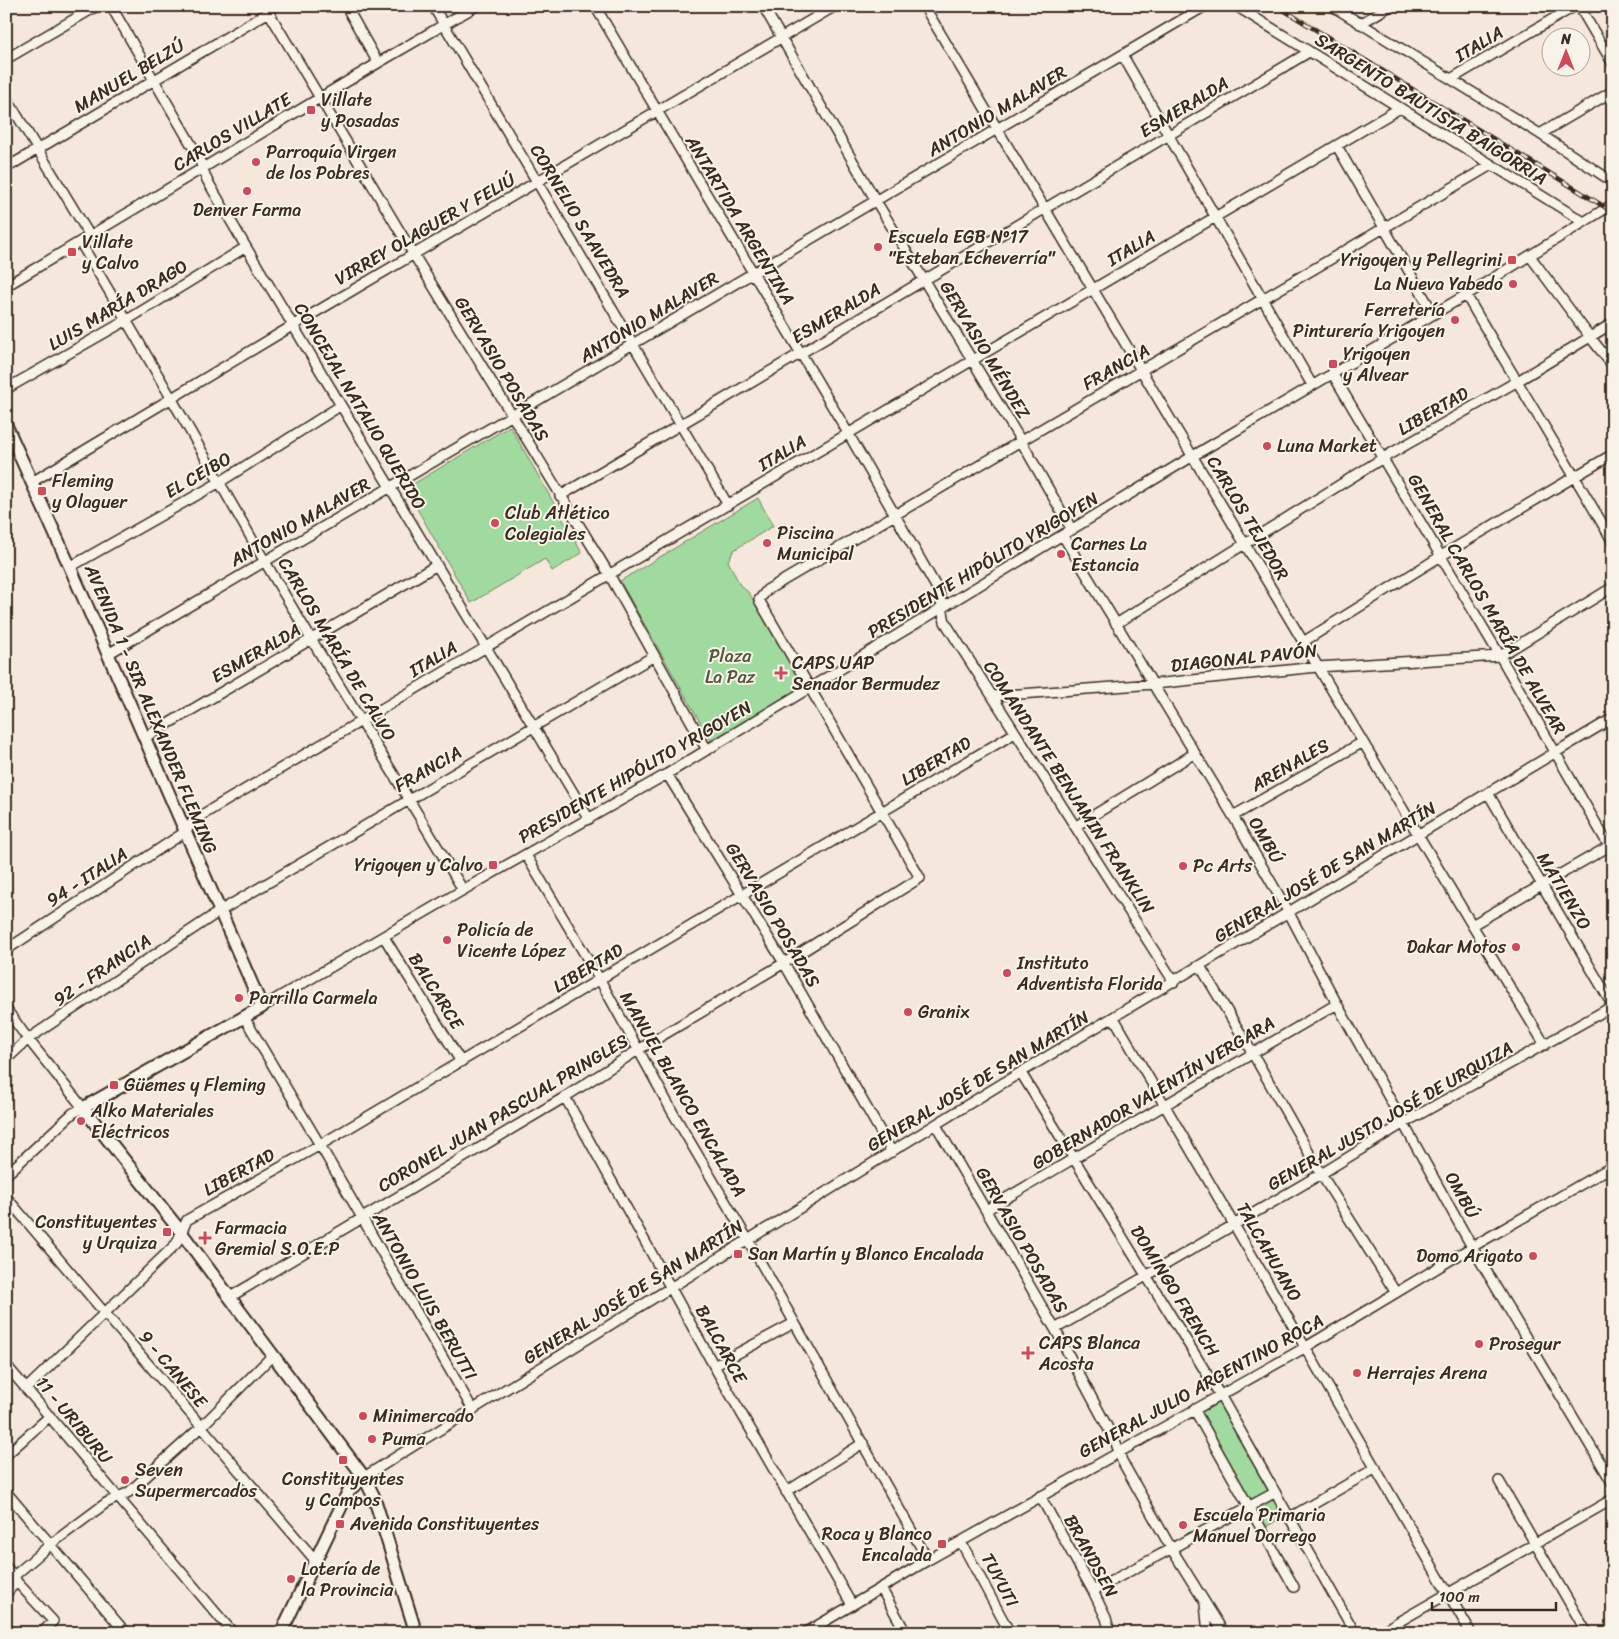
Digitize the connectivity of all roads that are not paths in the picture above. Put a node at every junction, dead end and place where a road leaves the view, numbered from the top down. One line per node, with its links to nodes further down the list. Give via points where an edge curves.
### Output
1 (97, 6): 22 (street)
2 (111, 6): 26 (street, CONCEJAL NATALIO QUERIDO)
3 (346, 6): 23 (street)
4 (433, 6): 18 (street, CORNELIO SAAVEDRA)
5 (476, 6): 18 (street, CARLOS VILLATE)
6 (595, 6): 31 (street, ANTARTIDA ARGENTINA)
7 (763, 6): 19 (street, GERVASIO MÉNDEZ)
8 (835, 6): 19 (street, VIRREY OLAGUER Y FELIÚ)
9 (924, 6): 32 (street, CARLOS TEJEDOR)
10 (1205, 6): 21 (street, ANTONIO MALAVER)
11 (1236, 6): 20 (street, SARGENTO BAUTISTA BAIGORRIA)
12 (1332, 6): 17 (street, SARGENTO BAUTISTA BAIGORRIA)
13 (1390, 6): 17 (street)
14 (1575, 6): 25 (street, ITALIA)
15 (1579, 6): 24 (street)
16 (267, 9): 26 (street, MANUEL BELZÚ); 29 (street, GERVASIO POSADAS)
17 (1360, 24): 25 (street, SARGENTO BAUTISTA BAIGORRIA)
18 (444, 25): 23 (street, CARLOS VILLATE); 40 (street, CORNELIO SAAVEDRA)
19 (782, 38): 31 (street, VIRREY OLAGUER Y FELIÚ); 42 (street, GERVASIO MÉNDEZ)
20 (1309, 52): 30 (street, SARGENTO BAUTISTA BAIGORRIA); 34 (street, ESMERALDA)
21 (1123, 56): 32 (street, ANTONIO MALAVER); 34 (street)
22 (6, 59)
23 (378, 63): 29 (street, CARLOS VILLATE)
24 (1613, 64)
25 (1451, 79): 33 (street, SARGENTO BAUTISTA BAIGORRIA)
26 (154, 80): 36 (street, MANUEL BELZÚ); 39 (street, CONCEJAL NATALIO QUERIDO, via 198,156)
27 (1613, 91): 33 (street)
28 (6, 97): 36 (street)
29 (320, 98): 39 (street, CARLOS VILLATE); 51 (street, GERVASIO POSADAS)
30 (1400, 108): 35 (street, ITALIA); 37 (street, SARGENTO BAUTISTA BAIGORRIA)
31 (657, 111): 40 (street, VIRREY OLAGUER Y FELIÚ); 53 (street, ANTARTIDA ARGENTINA)
32 (997, 130): 42 (street, ANTONIO MALAVER); 44 (street, CARLOS TEJEDOR)
33 (1540, 134): 41 (street, SARGENTO BAUTISTA BAIGORRIA)
34 (1169, 135): 44 (street, ESMERALDA); 45 (street)
35 (1337, 146): 45 (street, ITALIA); 47 (street)
36 (37, 150): 38 (street, MANUEL BELZÚ); 48 (street)
37 (1492, 165): 46 (street, SARGENTO BAUTISTA BAIGORRIA); 47 (street, FRANCIA)
38 (6, 168)
39 (202, 169): 48 (street, CARLOS VILLATE); 50 (street, CONCEJAL NATALIO QUERIDO)
40 (538, 182): 51 (street, VIRREY OLAGUER Y FELIÚ); 64 (street, CORNELIO SAAVEDRA)
41 (1613, 182)
42 (876, 201): 53 (street, ANTONIO MALAVER); 54 (street, GERVASIO MÉNDEZ)
43 (1613, 204): 46 (street, PRESIDENTE HIPÓLITO YRIGOYEN)
44 (1044, 209): 54 (street, ESMERALDA); 56 (street, CARLOS TEJEDOR)
45 (1216, 217): 56 (street, ITALIA); 58 (street)
46 (1584, 222): 52 (street, PRESIDENTE HIPÓLITO YRIGOYEN)
47 (1384, 228): 58 (street, FRANCIA); 59 (street)
48 (90, 236): 49 (street, CARLOS VILLATE)
49 (80, 242): 55 (street, CARLOS VILLATE); 60 (street, CARLOS MARÍA DE CALVO)
50 (246, 247): 60 (street, LUIS MARÍA DRAGO); 62 (street, CONCEJAL NATALIO QUERIDO)
51 (414, 256): 62 (street, VIRREY OLAGUER Y FELIÚ); 75 (street, GERVASIO POSADAS)
52 (1530, 256): 57 (street, PRESIDENTE HIPÓLITO YRIGOYEN); 63 (street)
53 (753, 274): 64 (street, ANTONIO MALAVER); 65 (street, ANTARTIDA ARGENTINA)
54 (924, 280): 65 (street, ESMERALDA); 66 (street, GERVASIO MÉNDEZ)
55 (6, 286)
56 (1092, 289): 66 (street, ITALIA); 68 (street, CARLOS TEJEDOR)
57 (1466, 294): 59 (street, PRESIDENTE HIPÓLITO YRIGOYEN); 70 (street)
58 (1263, 299): 68 (street, FRANCIA); 71 (street)
59 (1433, 313): 69 (street, PRESIDENTE HIPÓLITO YRIGOYEN)
60 (127, 320): 72 (street, LUIS MARÍA DRAGO); 73 (street, CARLOS MARÍA DE CALVO)
61 (1613, 323): 63 (street, LIBERTAD)
62 (292, 326): 73 (street, VIRREY OLAGUER Y FELIÚ); 74 (street, CONCEJAL NATALIO QUERIDO)
63 (1590, 337): 67 (street); 70 (street, LIBERTAD)
64 (634, 344): 75 (street, ANTONIO MALAVER); 76 (street, CORNELIO SAAVEDRA)
65 (800, 353): 76 (street, ESMERALDA); 78 (street, ANTARTIDA ARGENTINA)
66 (972, 360): 78 (street, ITALIA); 79 (street, GERVASIO MÉNDEZ)
67 (1613, 366)
68 (1141, 371): 79 (street, FRANCIA); 81 (street, CARLOS TEJEDOR)
69 (1332, 373): 71 (street, PRESIDENTE HIPÓLITO YRIGOYEN); 82 (street, GENERAL CARLOS MARÍA DE ALVEAR)
70 (1516, 382): 82 (street, LIBERTAD); 83 (street)
71 (1312, 385): 81 (street, PRESIDENTE HIPÓLITO YRIGOYEN)
72 (6, 389)
73 (172, 398): 84 (street, VIRREY OLAGUER Y FELIÚ); 85 (street, CARLOS MARÍA DE CALVO)
74 (340, 406): 85 (street, EL CEIBO); 86 (street, CONCEJAL NATALIO QUERIDO)
75 (512, 416): 86 (street, ANTONIO MALAVER); 87 (street, GERVASIO POSADAS)
76 (680, 424): 87 (street, ESMERALDA); 88 (street, CORNELIO SAAVEDRA)
77 (6, 426): 84 (main road, AVENIDA 1 - SIR ALEXANDER FLEMING)
78 (848, 433): 88 (street, ITALIA); 89 (street, ANTARTIDA ARGENTINA)
79 (1021, 441): 89 (street, FRANCIA); 90 (street, GERVASIO MÉNDEZ)
80 (1613, 454): 83 (street)
81 (1193, 456): 90 (street, PRESIDENTE HIPÓLITO YRIGOYEN); 93 (street, CARLOS TEJEDOR)
82 (1383, 458): 93 (street, LIBERTAD); 94 (street, GENERAL CARLOS MARÍA DE ALVEAR)
83 (1575, 477): 92 (street); 94 (street)
84 (32, 482): 97 (main road, AVENIDA 1 - SIR ALEXANDER FLEMING)
85 (220, 482): 95 (street, CARLOS MARÍA DE CALVO); 97 (street, EL CEIBO)
86 (390, 488): 95 (street, ANTONIO MALAVER); 96 (street, CONCEJAL NATALIO QUERIDO)
87 (560, 496): 98 (street, GERVASIO POSADAS)
88 (728, 505): 98 (street, ITALIA)
89 (895, 515): 100 (street, ANTARTIDA ARGENTINA, via 939,592); 110 (street, FRANCIA, via 767,590 759,600)
90 (1072, 530): 91 (street, PRESIDENTE HIPÓLITO YRIGOYEN)
91 (1064, 536): 100 (street, PRESIDENTE HIPÓLITO YRIGOYEN); 101 (street, OMBÚ)
92 (1613, 542)
93 (1244, 544): 101 (street, LIBERTAD); 103 (street, CARLOS TEJEDOR)
94 (1441, 556): 103 (street); 107 (street, GENERAL CARLOS MARÍA DE ALVEAR)
95 (265, 561): 102 (street, CARLOS MARÍA DE CALVO); 105 (street, ANTONIO MALAVER)
96 (436, 565): 102 (street, ESMERALDA); 104 (street, CONCEJAL NATALIO QUERIDO)
97 (70, 567): 105 (main road, AVENIDA 1 - SIR ALEXANDER FLEMING)
98 (609, 574): 104 (street, ITALIA); 106 (street, GERVASIO POSADAS)
99 (1613, 588): 107 (street)
100 (942, 609): 110 (street, PRESIDENTE HIPÓLITO YRIGOYEN); 111 (street, COMANDANTE BENJAMIN FRANKLIN, via 945,622)
101 (1116, 624): 109 (street, OMBÚ)
102 (312, 639): 113 (street, CARLOS MARÍA DE CALVO); 116 (street, ESMERALDA)
103 (1303, 642): 108 (street, CARLOS TEJEDOR)
104 (486, 646): 113 (street, ITALIA); 114 (street, CONCEJAL NATALIO QUERIDO)
105 (108, 654): 116 (main road, AVENIDA 1 - SIR ALEXANDER FLEMING)
106 (654, 656): 114 (street, FRANCIA); 118 (street, GERVASIO POSADAS)
107 (1500, 656): 108 (street, DIAGONAL PAVÓN); 120 (street, GENERAL CARLOS MARÍA DE ALVEAR)
108 (1317, 667): 109 (street, DIAGONAL PAVÓN); 117 (street, CARLOS TEJEDOR)
109 (1154, 684): 111 (street, DIAGONAL PAVÓN); 119 (street, OMBÚ)
110 (810, 688): 118 (street, PRESIDENTE HIPÓLITO YRIGOYEN); 124 (street)
111 (992, 696): 115 (street, COMANDANTE BENJAMIN FRANKLIN)
112 (1613, 718): 120 (street, GENERAL JOSÉ DE SAN MARTÍN)
113 (362, 720): 123 (street, CARLOS MARÍA DE CALVO); 128 (street, ITALIA, via 195,819)
114 (533, 727): 123 (street, FRANCIA); 126 (street, CONCEJAL NATALIO QUERIDO)
115 (1015, 733): 124 (street, LIBERTAD); 127 (street, COMANDANTE BENJAMIN FRANKLIN)
116 (144, 738): 128 (main road, AVENIDA 1 - SIR ALEXANDER FLEMING)
117 (1363, 742): 125 (street, ARENALES); 129 (street, CARLOS TEJEDOR)
118 (707, 750): 121 (street, PRESIDENTE HIPÓLITO YRIGOYEN)
119 (1195, 753): 125 (street, OMBÚ); 127 (street)
120 (1555, 753): 122 (street, GENERAL JOSÉ DE SAN MARTÍN); 130 (street, GENERAL CARLOS MARÍA DE ALVEAR)
121 (667, 774): 126 (street, PRESIDENTE HIPÓLITO YRIGOYEN); 134 (street, GERVASIO POSADAS)
122 (1488, 793): 129 (street, GENERAL JOSÉ DE SAN MARTÍN); 132 (street, MATIENZO)
123 (410, 799): 133 (street, CARLOS MARÍA DE CALVO); 135 (street, FRANCIA)
124 (882, 811): 134 (street, LIBERTAD); 140 (street, CORONEL JUAN PASCUAL PRINGLES, via 920,878)
125 (1233, 816): 136 (street, OMBÚ)
126 (589, 819): 131 (street, PRESIDENTE HIPÓLITO YRIGOYEN)
127 (1076, 826): 143 (street, COMANDANTE BENJAMIN FRANKLIN)
128 (185, 832): 135 (main road, AVENIDA 1 - SIR ALEXANDER FLEMING); 139 (street, 94 - ITALIA)
129 (1418, 835): 136 (street, GENERAL JOSÉ DE SAN MARTÍN); 137 (street, CARLOS TEJEDOR)
130 (1611, 848): 132 (street)
131 (526, 855): 133 (street, PRESIDENTE HIPÓLITO YRIGOYEN); 142 (street, MANUEL BLANCO ENCALADA)
132 (1541, 885): 137 (street); 145 (street, MATIENZO)
133 (463, 890): 138 (street, PRESIDENTE HIPÓLITO YRIGOYEN)
134 (742, 895): 140 (street, GERVASIO POSADAS); 142 (street, LIBERTAD)
135 (220, 911): 146 (main road, AVENIDA 1 - SIR ALEXANDER FLEMING); 150 (street, 92 - FRANCIA)
136 (1289, 913): 141 (street, GENERAL JOSÉ DE SAN MARTÍN); 144 (street, OMBÚ)
137 (1472, 925): 151 (street, CARLOS TEJEDOR)
138 (384, 937): 146 (street, PRESIDENTE HIPÓLITO YRIGOYEN); 155 (street, BALCARCE)
139 (6, 950)
140 (784, 963): 152 (street, CORONEL JUAN PASCUAL PRINGLES); 163 (street, GERVASIO POSADAS)
141 (1200, 966): 143 (street, GENERAL JOSÉ DE SAN MARTÍN); 153 (street)
142 (600, 980): 152 (street, MANUEL BLANCO ENCALADA); 155 (street, LIBERTAD)
143 (1174, 982): 149 (street, GENERAL JOSÉ DE SAN MARTÍN)
144 (1337, 1004): 153 (street, GOBERNADOR VALENTÍN VERGARA); 160 (street, OMBÚ)
145 (1613, 1006): 151 (street, GENERAL JUSTO JOSÉ DE URQUIZA)
146 (262, 1007): 148 (main road)
147 (6, 1009): 150 (street)
148 (244, 1018): 159 (main road); 162 (street, ANTONIO LUIS BERUTTI)
149 (1114, 1018): 156 (street, GENERAL JOSÉ DE SAN MARTÍN); 158 (street, TALCAHUANO)
150 (28, 1039): 154 (street, 92 - FRANCIA); 159 (street)
151 (1545, 1045): 160 (street, GENERAL JUSTO JOSÉ DE URQUIZA)
152 (638, 1050): 157 (street, CORONEL JUAN PASCUAL PRINGLES); 173 (street, MANUEL BLANCO ENCALADA)
153 (1253, 1054): 158 (street, GOBERNADOR VALENTÍN VERGARA); 166 (street)
154 (6, 1060)
155 (461, 1062): 162 (street, LIBERTAD)
156 (1021, 1073): 161 (street, GENERAL JOSÉ DE SAN MARTÍN); 164 (street, DOMINGO FRENCH)
157 (565, 1097): 170 (street, CORONEL JUAN PASCUAL PRINGLES); 176 (street, BALCARCE)
158 (1165, 1106): 164 (street, GOBERNADOR VALENTÍN VERGARA); 171 (street, TALCAHUANO)
159 (83, 1108): 167 (street, via 73,1113); 172 (main road)
160 (1404, 1123): 166 (street, GENERAL JUSTO JOSÉ DE URQUIZA); 174 (street, OMBÚ)
161 (936, 1125): 163 (street, GENERAL JOSÉ DE SAN MARTÍN); 169 (street, GERVASIO POSADAS)
162 (320, 1145): 170 (street, ANTONIO LUIS BERUTTI); 172 (street, LIBERTAD, via 187,1220)
163 (892, 1152): 173 (street, GENERAL JOSÉ DE SAN MARTÍN)
164 (1074, 1159): 169 (street, GOBERNADOR VALENTÍN VERGARA); 175 (street, DOMINGO FRENCH)
165 (1613, 1166): 174 (street, GENERAL JULIO ARGENTINO ROCA)
166 (1321, 1174): 171 (street, GENERAL JUSTO JOSÉ DE URQUIZA); 177 (street)
167 (6, 1175)
168 (6, 1197): 179 (street, 9 - CANESE)
169 (986, 1210): 181 (street, GERVASIO POSADAS)
170 (361, 1218): 178 (street, CORONEL JUAN PASCUAL PRINGLES); 190 (street, ANTONIO LUIS BERUTTI)
171 (1234, 1225): 175 (street, GENERAL JUSTO JOSÉ DE URQUIZA); 182 (street, TALCAHUANO)
172 (181, 1232): 178 (main road); 179 (street, LIBERTAD, via 176,1244)
173 (748, 1240): 176 (street, GENERAL JOSÉ DE SAN MARTÍN); 180 (street, MANUEL BLANCO ENCALADA)
174 (1472, 1247): 177 (street, GENERAL JULIO ARGENTINO ROCA); 199 (street, OMBÚ)
175 (1146, 1276): 181 (street, GENERAL JUSTO JOSÉ DE URQUIZA); 188 (street, DOMINGO FRENCH)
176 (671, 1288): 185 (street, BALCARCE); 190 (street, GENERAL JOSÉ DE SAN MARTÍN)
177 (1396, 1293): 182 (street, GENERAL JULIO ARGENTINO ROCA)
178 (230, 1298): 183 (main road)
179 (104, 1312): 187 (street, LIBERTAD); 192 (street, 9 - CANESE)
180 (794, 1323): 185 (street); 193 (street, MANUEL BLANCO ENCALADA)
181 (1055, 1329): 194 (street, GERVASIO POSADAS)
182 (1306, 1347): 188 (street, GENERAL JULIO ARGENTINO ROCA); 196 (street, TALCAHUANO)
183 (274, 1355): 192 (street); 197 (main road)
184 (6, 1365): 186 (street, 11 - URIBURU)
185 (714, 1366): 201 (street, BALCARCE)
186 (10, 1376): 187 (street, 11 - URIBURU)
187 (26, 1389): 191 (street, 11 - URIBURU)
188 (1220, 1395): 189 (street, GENERAL JULIO ARGENTINO ROCA); 202 (street, DOMINGO FRENCH)
189 (1194, 1409): 194 (street, GENERAL JULIO ARGENTINO ROCA); 206 (street)
190 (473, 1410): 197 (street, GENERAL JOSÉ DE SAN MARTÍN)
191 (50, 1416): 195 (street); 204 (street, 11 - URIBURU)
192 (201, 1427): 204 (street, via 129,1492); 212 (street, 9 - CANESE)
193 (863, 1444): 201 (street); 213 (street, MANUEL BLANCO ENCALADA)
194 (1118, 1452): 203 (street, GENERAL JULIO ARGENTINO ROCA); 211 (street, GERVASIO POSADAS)
195 (6, 1455)
196 (1376, 1468): 207 (street); 220 (street, TALCAHUANO)
197 (364, 1478): 212 (main road, via 349,1490); 227 (main road, via 374,1497)
198 (1499, 1481): 210 (street)
199 (1613, 1484)
200 (6, 1492): 209 (street)
201 (786, 1492): 222 (street, BALCARCE)
202 (1274, 1493): 206 (street); 207 (street, DOMINGO FRENCH)
203 (1040, 1496): 208 (street, GENERAL JULIO ARGENTINO ROCA); 218 (street, BRANDSEN)
204 (117, 1498): 209 (street); 225 (street, 11 - URIBURU)
205 (1613, 1498): 210 (street)
206 (1249, 1506): 211 (street); 217 (street)
207 (1288, 1518): 234 (street, DOMINGO FRENCH)
208 (961, 1542): 213 (street, GENERAL JULIO ARGENTINO ROCA); 230 (street, TUYUTI)
209 (51, 1544): 215 (street); 224 (street)
210 (1535, 1544): 220 (street); 237 (street)
211 (1171, 1548): 218 (street); 221 (street, GERVASIO POSADAS)
212 (315, 1560): 226 (main road)
213 (928, 1560): 216 (street, GENERAL JULIO ARGENTINO ROCA)
214 (6, 1567): 215 (street)
215 (15, 1579): 219 (street); 223 (street, via 53,1621)
216 (881, 1588): 222 (street, GENERAL JULIO ARGENTINO ROCA); 229 (street)
217 (1294, 1588)
218 (1093, 1591): 231 (street, BRANDSEN)
219 (6, 1593)
220 (1449, 1593): 235 (street); 236 (street, TALCAHUANO)
221 (1205, 1602): 232 (street); 233 (street, GERVASIO POSADAS)
222 (852, 1605): 228 (street, GENERAL JULIO ARGENTINO ROCA)
223 (42, 1633)
224 (126, 1633)
225 (233, 1633)
226 (281, 1633)
227 (416, 1633)
228 (805, 1633)
229 (906, 1633)
230 (1010, 1633)
231 (1110, 1633)
232 (1208, 1633)
233 (1224, 1633)
234 (1355, 1633)
235 (1379, 1633)
236 (1471, 1633)
237 (1587, 1633)

